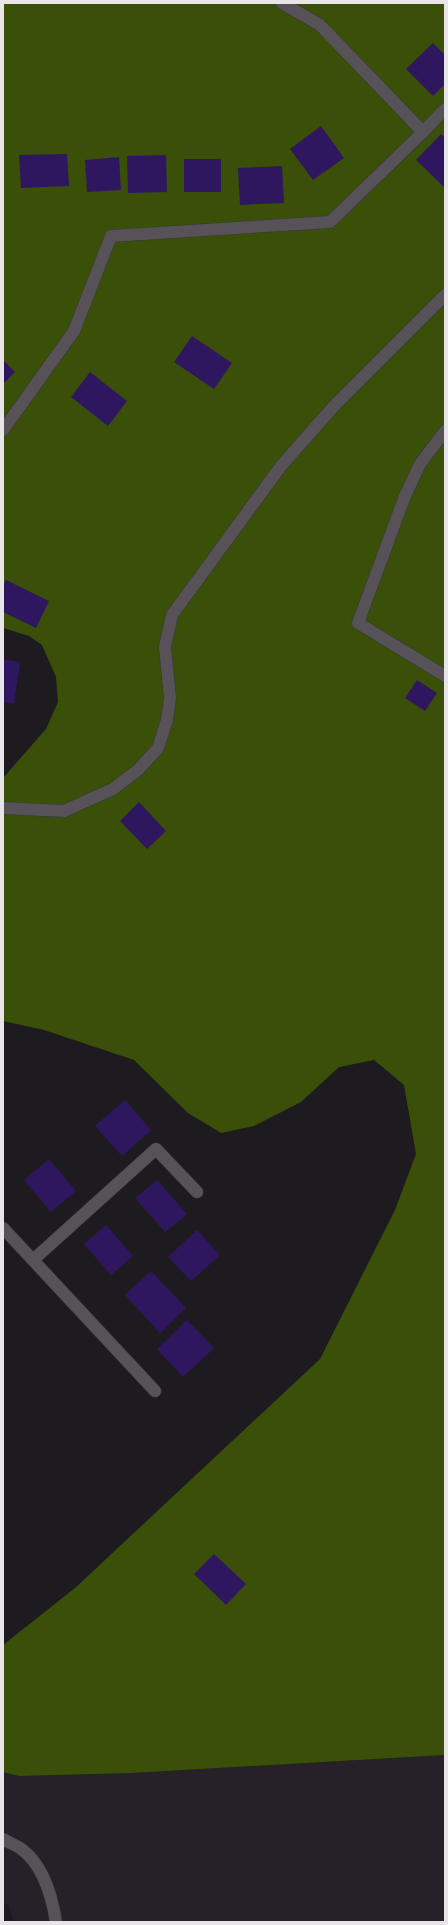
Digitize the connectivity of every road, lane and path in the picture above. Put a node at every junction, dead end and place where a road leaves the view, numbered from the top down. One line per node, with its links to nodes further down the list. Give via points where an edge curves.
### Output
1 (282, 3): 3 (lane, via 320,26)
2 (445, 109): 3 (lane)
3 (423, 132): 5 (lane, via 330,222 111,236 74,331)
4 (445, 295): 8 (lane, via 334,406 281,466 172,615 165,647 170,698 167,720 158,748 138,770 113,789 64,811)
5 (3, 430)
6 (445, 431): 7 (lane, via 420,464 405,496 358,622)
7 (445, 676)
8 (3, 808)
9 (197, 1192): 11 (lane, via 156,1149)
10 (3, 1228): 11 (lane)
11 (33, 1260): 12 (lane)
12 (155, 1391)
13 (3, 1839): 14 (lane, via 21,1849 35,1865 45,1881)
14 (56, 1922)

